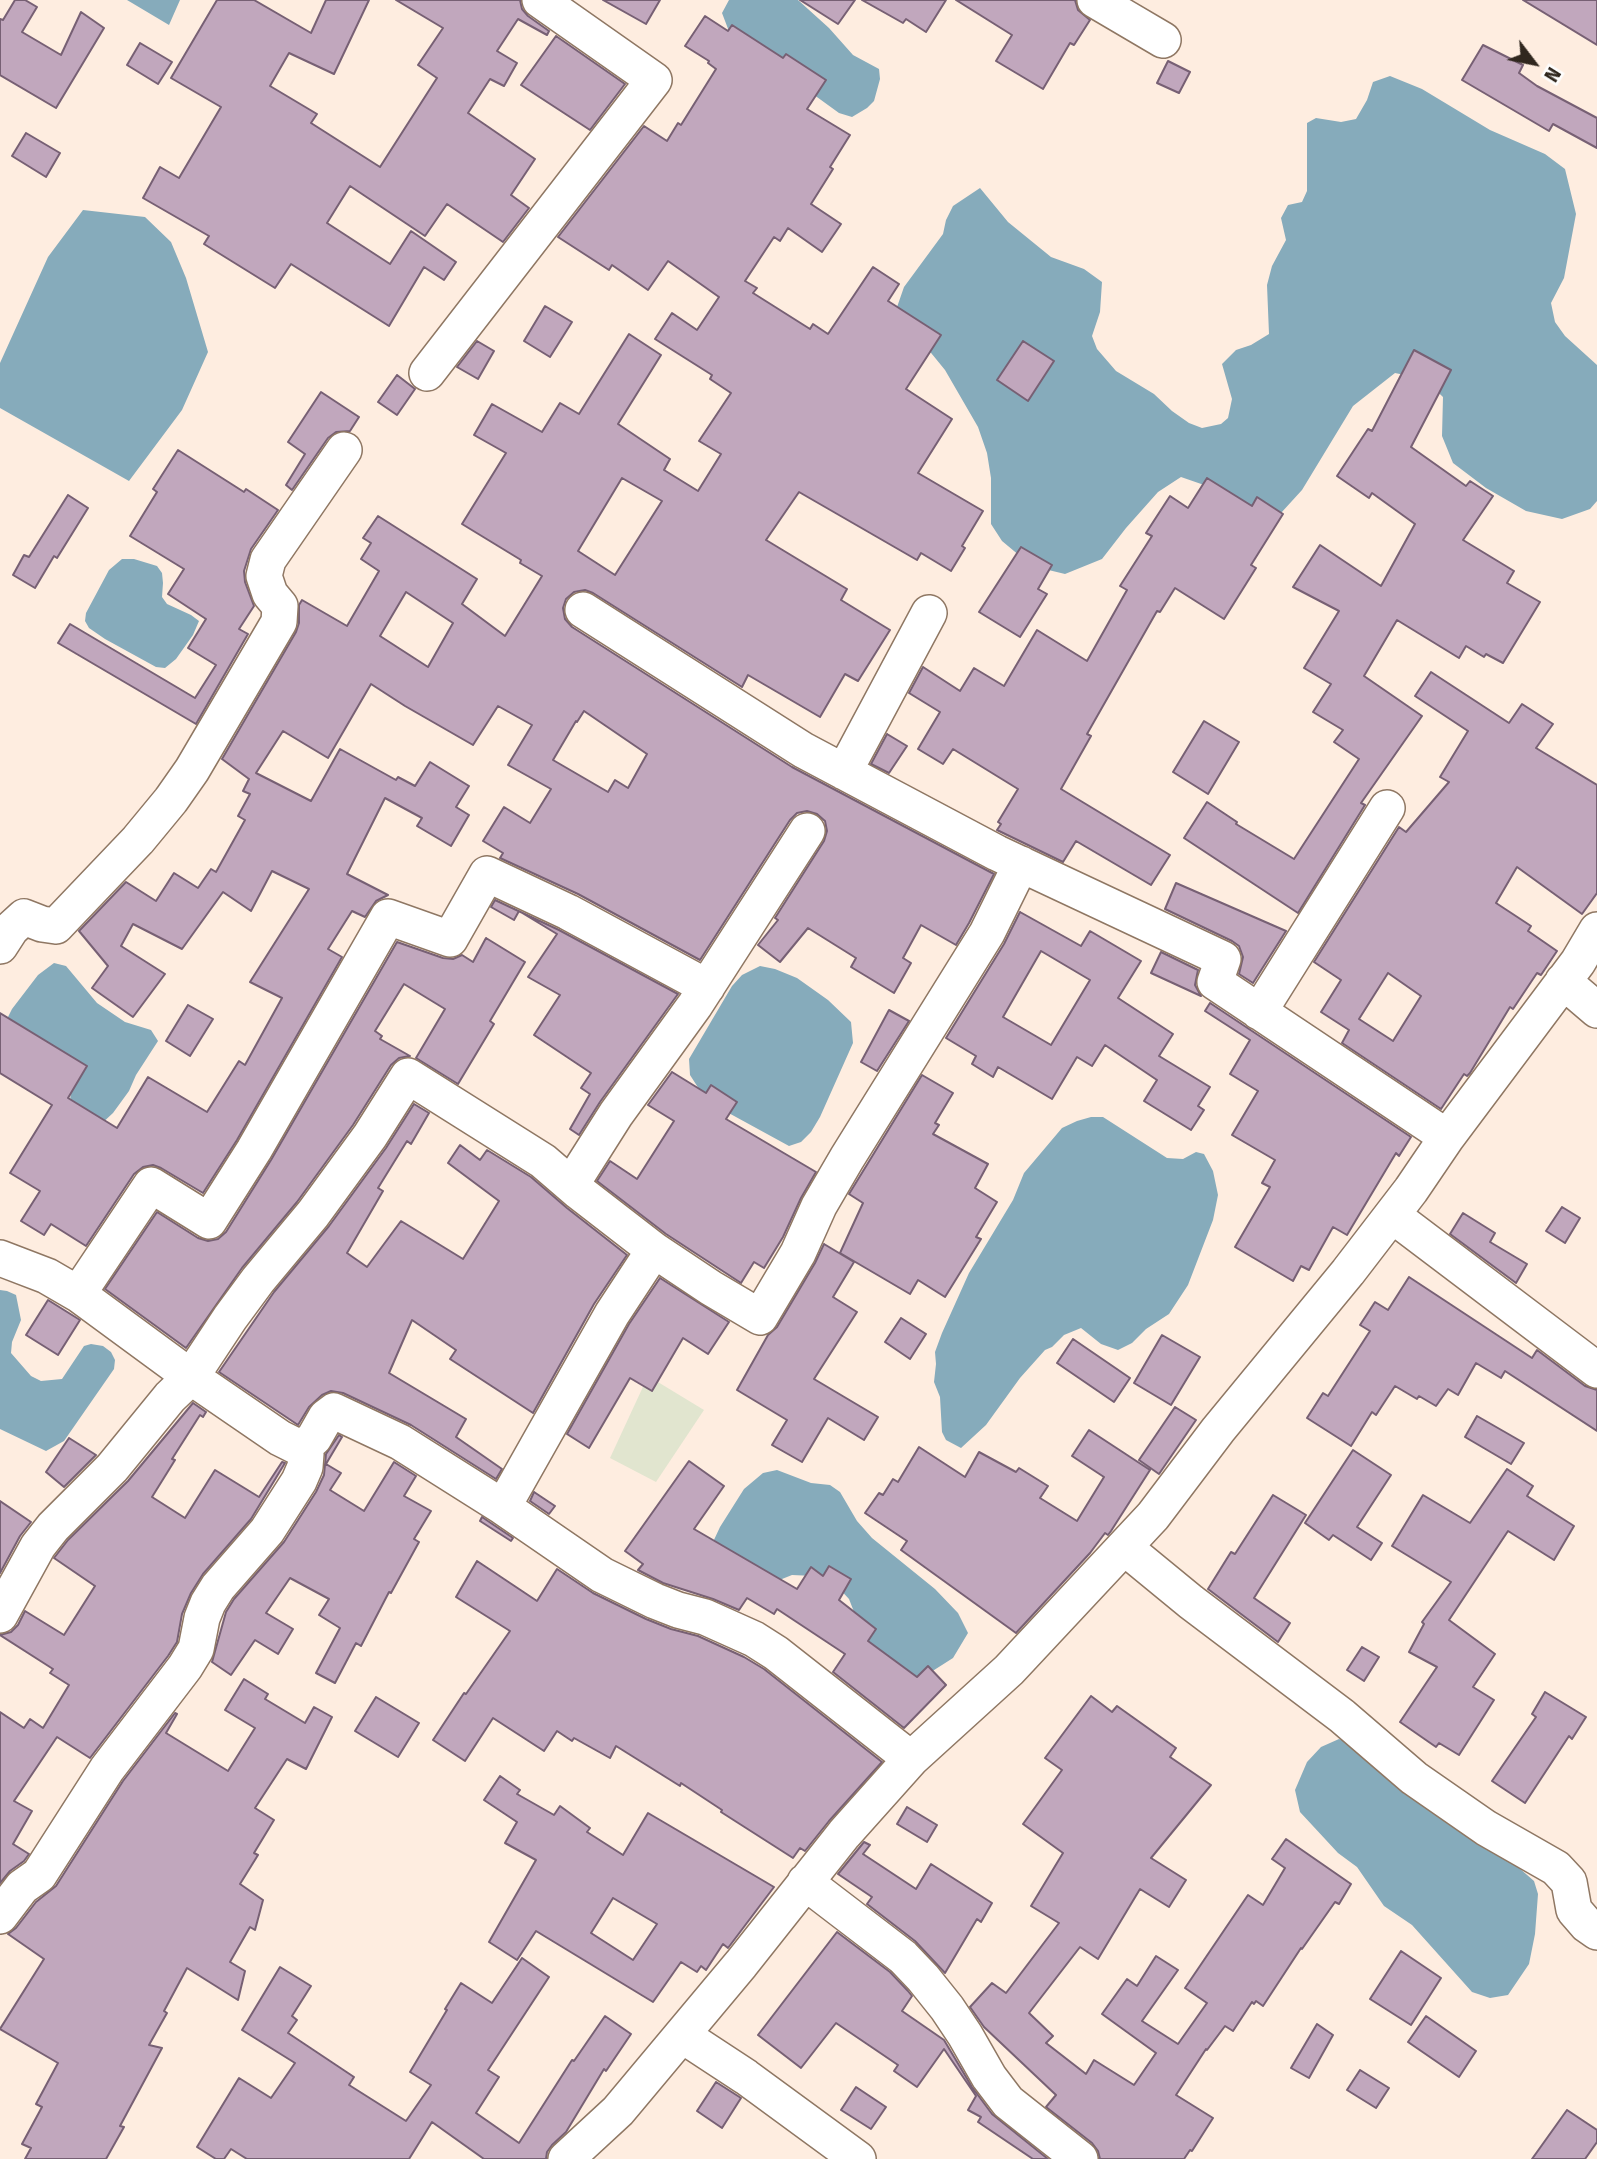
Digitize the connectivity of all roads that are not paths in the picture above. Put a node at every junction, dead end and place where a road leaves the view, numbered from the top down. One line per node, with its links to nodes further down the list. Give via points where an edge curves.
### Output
1 (540, 0): 4 (street, via 654,80)
2 (1095, 0): 3 (street)
3 (1163, 40)
4 (427, 373)
5 (344, 450): 13 (street, via 268,560 264,576 280,607 279,622 172,800 57,926 24,917)
6 (583, 610): 8 (street)
7 (929, 613): 8 (street)
8 (844, 772): 11 (street)
9 (1387, 808): 17 (street)
10 (807, 831): 15 (street)
11 (1021, 864): 17 (street, via 1223,959 1215,982); 21 (street, via 987,933 847,1158 760,1317)
12 (1597, 930): 14 (street)
13 (0, 946)
14 (1563, 981): 16 (street); 18 (street)
15 (707, 987): 19 (street, via 616,1114); 23 (street, via 487,874 450,939 388,917 208,1221 151,1185)
16 (1597, 1010)
17 (1259, 1012): 18 (street)
18 (1447, 1137): 20 (street)
19 (572, 1185): 21 (street); 25 (street, via 525,1149 408,1076 370,1136 258,1280)
20 (1392, 1215): 24 (street); 28 (street)
21 (654, 1250): 27 (street, via 612,1314)
22 (0, 1258): 23 (street)
23 (78, 1294): 25 (street)
24 (1597, 1370)
25 (191, 1377): 26 (street, via 280,1438); 29 (street, via 53,1527)
26 (304, 1447): 27 (street, via 334,1411 416,1451); 32 (street, via 305,1467 299,1481 267,1531 208,1603 196,1649 185,1667 107,1769 39,1875 22,1887)
27 (503, 1507): 30 (street, via 602,1575 754,1639)
28 (1124, 1547): 30 (street, via 1009,1670); 33 (street, via 1323,1701 1414,1778 1486,1828 1556,1868 1569,1882 1574,1910)
29 (0, 1615)
30 (911, 1759): 31 (street)
31 (805, 1882): 34 (street); 37 (street, via 903,1957 947,2008 1009,2102)
32 (0, 1916)
33 (1597, 1933)
34 (682, 2035): 35 (street, via 618,2111); 36 (street)
35 (566, 2159)
36 (858, 2159)
37 (1080, 2159)

